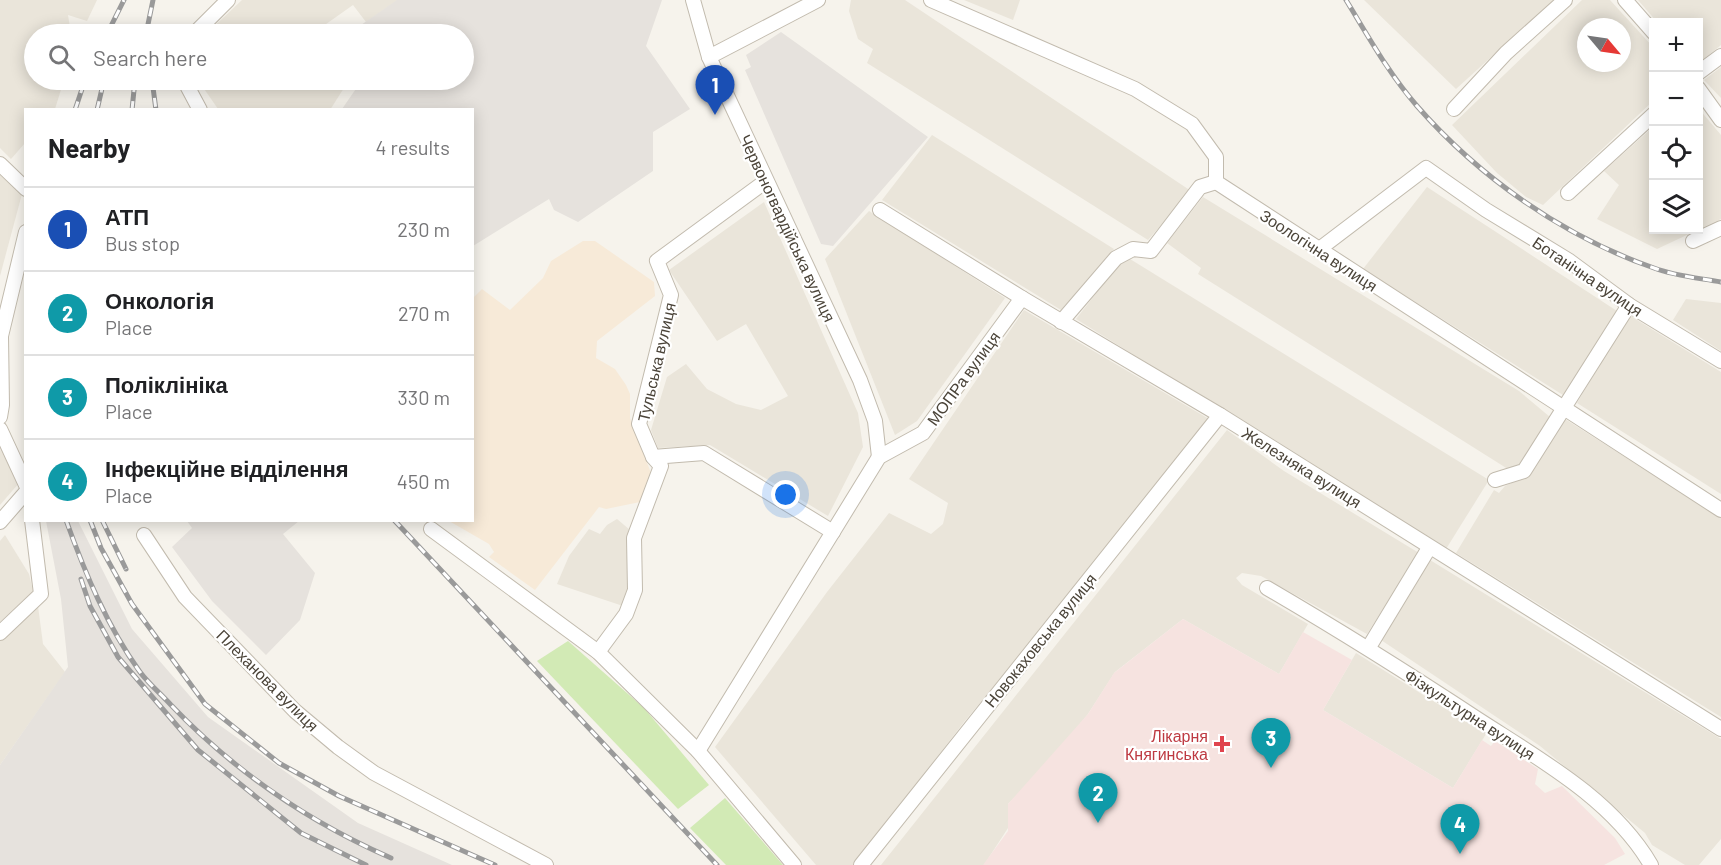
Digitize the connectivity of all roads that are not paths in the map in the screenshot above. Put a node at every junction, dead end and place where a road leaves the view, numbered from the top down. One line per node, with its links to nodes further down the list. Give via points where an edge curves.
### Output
1 (228, 0): 7 (street)
2 (693, 0): 10 (street, Червоногвардійська вулиця)
3 (818, 0): 10 (street)
4 (932, 0): 20 (street, via 1135,89 1192,124 1216,157)
5 (1565, 0): 15 (street, via 1506,53)
6 (1625, 0): 8 (street)
7 (204, 24)
8 (1649, 28)
9 (1721, 56): 11 (street)
10 (709, 57): 19 (street, Червоногвардійська вулиця)
11 (1699, 72)
12 (189, 90): 14 (street)
13 (1703, 95): 17 (street)
14 (199, 108)
15 (1454, 110)
16 (1649, 118): 22 (street)
17 (1721, 120)
18 (0, 164): 21 (street)
19 (766, 181): 36 (street, Тульська вулиця, via 657,261 671,295 639,424); 37 (street, Червоногвардійська вулиця, via 860,380 875,421)
20 (1216, 182): 27 (street, Зоологічна вулиця); 30 (street, via 1200,188 1151,251 1132,249 1116,258)
21 (24, 187)
22 (1568, 193)
23 (880, 210): 28 (street, Железняка вулиця)
24 (1721, 228): 26 (street)
25 (24, 240): 32 (street, via 1,336)
26 (1694, 241)
27 (1318, 250): 29 (street, Ботанічна вулиця, via 1426,168 1568,260); 33 (street, Зоологічна вулиця)
28 (1022, 298): 30 (street, Железняка вулиця); 37 (street, МОПРа вулиця, via 923,433)
29 (1629, 305): 31 (street, Ботанічна вулиця); 33 (street)
30 (1061, 322): 34 (street, Железняка вулиця)
31 (1721, 361)
32 (1, 408)
33 (1565, 408): 38 (street, via 1524,471); 41 (street, Зоологічна вулиця)
34 (1220, 415): 47 (street, Железняка вулиця); 56 (street, Новокаховська вулиця)
35 (0, 429): 39 (street)
36 (653, 457): 45 (street, via 704,453); 51 (street, Тульська вулиця, via 661,466 634,538 635,590 626,614)
37 (879, 457): 45 (street, МОПРа вулиця)
38 (1495, 480)
39 (24, 481)
40 (24, 494): 42 (street)
41 (1721, 510)
42 (0, 522)
43 (32, 522): 49 (street, via 41,594)
44 (431, 529): 51 (street)
45 (833, 532): 53 (street, МОПРа вулиця)
46 (144, 535): 54 (street, Плеханова вулиця, via 185,597 321,733 374,772)
47 (1430, 548): 50 (street); 52 (street, Железняка вулиця)
48 (1267, 588): 50 (street, Фізкультурна вулиця)
49 (0, 633)
50 (1369, 647): 57 (street, Фізкультурна вулиця, via 1572,780 1637,841)
51 (598, 652): 53 (street)
52 (1721, 729)
53 (698, 751): 55 (street)
54 (546, 865)
55 (794, 865)
56 (861, 865)
57 (1651, 865)

